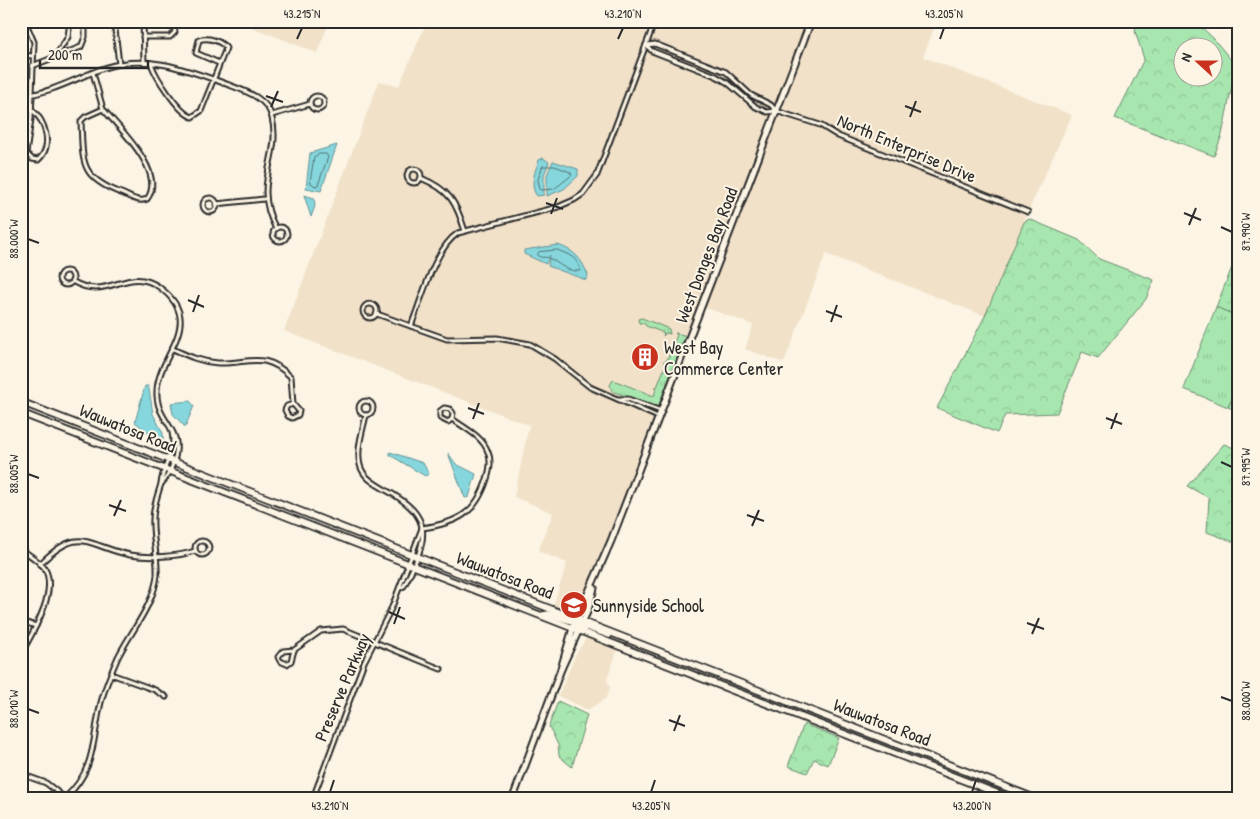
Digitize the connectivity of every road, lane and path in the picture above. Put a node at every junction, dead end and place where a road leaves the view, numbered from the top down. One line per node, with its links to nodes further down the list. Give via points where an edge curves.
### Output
1 (25, 21): 12 (street, via 34,38)
2 (70, 21): 13 (street, via 68,37)
3 (85, 21): 13 (street, via 84,44)
4 (114, 21): 18 (street)
5 (143, 21): 9 (street)
6 (166, 21): 9 (street, via 174,26 175,32 170,38)
7 (655, 21): 10 (street)
8 (811, 21): 27 (street, West Donges Bay Road)
9 (143, 37): 15 (street)
10 (646, 45): 27 (street, North Enterprise Drive, via 728,83 756,107 767,112); 27 (street, North Enterprise Drive, via 655,44 726,72 751,95); 34 (street, via 596,175 583,194 558,207)
11 (22, 55): 12 (street); 14 (street)
12 (33, 56): 19 (street)
13 (55, 58): 19 (street)
14 (21, 62)
15 (144, 62): 16 (street); 18 (street)
16 (151, 63): 21 (street, via 178,66); 21 (street, via 168,92 192,117 201,111)
17 (219, 63): 17 (street, via 226,48 224,45 206,38 199,40 196,53); 21 (street)
18 (119, 64): 20 (street)
19 (32, 66): 22 (street)
20 (92, 73): 22 (street, via 56,89); 26 (street)
21 (214, 79): 28 (street, via 254,95)
22 (31, 95): 23 (street); 25 (street)
23 (21, 96)
24 (310, 104): 24 (street, via 318,110 324,102 317,96); 28 (street)
25 (31, 109): 25 (street, via 26,153 38,160 45,151 45,130 40,116)
26 (103, 109): 26 (street, via 84,117 81,122 84,164 91,177 103,186 138,200 147,200 151,189 146,162)
27 (776, 111): 32 (street, North Enterprise Drive, via 820,125 838,136); 42 (street, West Donges Bay Road)
28 (272, 116): 30 (street, via 274,134)
29 (421, 178): 29 (street, via 418,169 410,169 407,173 412,182); 34 (street, via 433,183 457,205)
30 (264, 199): 31 (street); 33 (street)
31 (216, 204): 31 (street, via 209,198 203,206 209,211 214,210)
32 (1028, 212)
33 (276, 229): 33 (street, via 273,233 275,239 284,240 286,230)
34 (465, 231): 37 (street, via 451,238 442,249)
35 (72, 281): 35 (street, via 69,272 60,276 65,284); 38 (street, via 95,290 129,280 157,286 168,294 179,316 180,333)
36 (377, 314): 36 (street, via 374,304 364,307 367,317); 37 (street)
37 (411, 326): 39 (street, via 447,339 497,338 530,344 556,359 585,385)
38 (173, 349): 41 (street, via 207,362 256,359 277,365 291,377); 47 (street, via 162,368 157,389 159,410 178,442)
39 (618, 399): 42 (street, via 628,399); 45 (street)
40 (21, 402): 47 (main road, Wauwatosa Road)
41 (293, 404): 41 (street, via 285,410 292,418 299,410)
42 (661, 411): 45 (street, West Donges Bay Road)
43 (21, 413): 48 (main road, Wauwatosa Road)
44 (366, 415): 44 (street, via 373,408 367,401 359,407 360,412); 49 (street, via 359,450 363,472 375,484 410,505)
45 (658, 417): 57 (street, West Donges Bay Road)
46 (452, 418): 46 (street, via 450,409 444,408 440,412 444,422); 49 (street, via 483,444 491,462 489,472 481,496 468,512 449,523)
47 (171, 462): 48 (street); 53 (main road, Wauwatosa Road)
48 (168, 470): 52 (street, via 155,504 152,523); 55 (main road, Wauwatosa Road)
49 (422, 528): 53 (street); 53 (street, via 424,540)
50 (21, 549): 54 (street)
51 (195, 551): 51 (street, via 198,555 205,555 209,551 208,544 200,541); 52 (street, via 185,555)
52 (155, 555): 54 (street, via 133,555 86,540 65,545); 65 (street, via 157,574 147,606)
53 (415, 556): 55 (street); 55 (street); 57 (main road, Wauwatosa Road)
54 (40, 564): 58 (street, via 49,584)
55 (411, 565): 57 (main road, Wauwatosa Road, via 541,615); 60 (street, Preserve Parkway)
56 (21, 621): 58 (street)
57 (578, 625): 70 (street, West Donges Bay Road); 71 (main road, Wauwatosa Road); 72 (main road, Wauwatosa Road, via 621,636)
58 (36, 626): 61 (street)
59 (21, 641): 61 (street)
60 (374, 642): 62 (street, via 352,632 331,629 321,631); 64 (street); 69 (street, Preserve Parkway)
61 (27, 645): 63 (street)
62 (294, 650): 62 (street, via 283,651 278,657 280,661 291,662)
63 (21, 654)
64 (441, 669)
65 (111, 674): 66 (street, via 155,690); 68 (street, via 100,706 88,766 74,790)
66 (166, 698)
67 (21, 774): 68 (street, via 46,783)
68 (65, 798)
69 (313, 798)
70 (513, 798)
71 (1009, 798)
72 (1034, 798)

